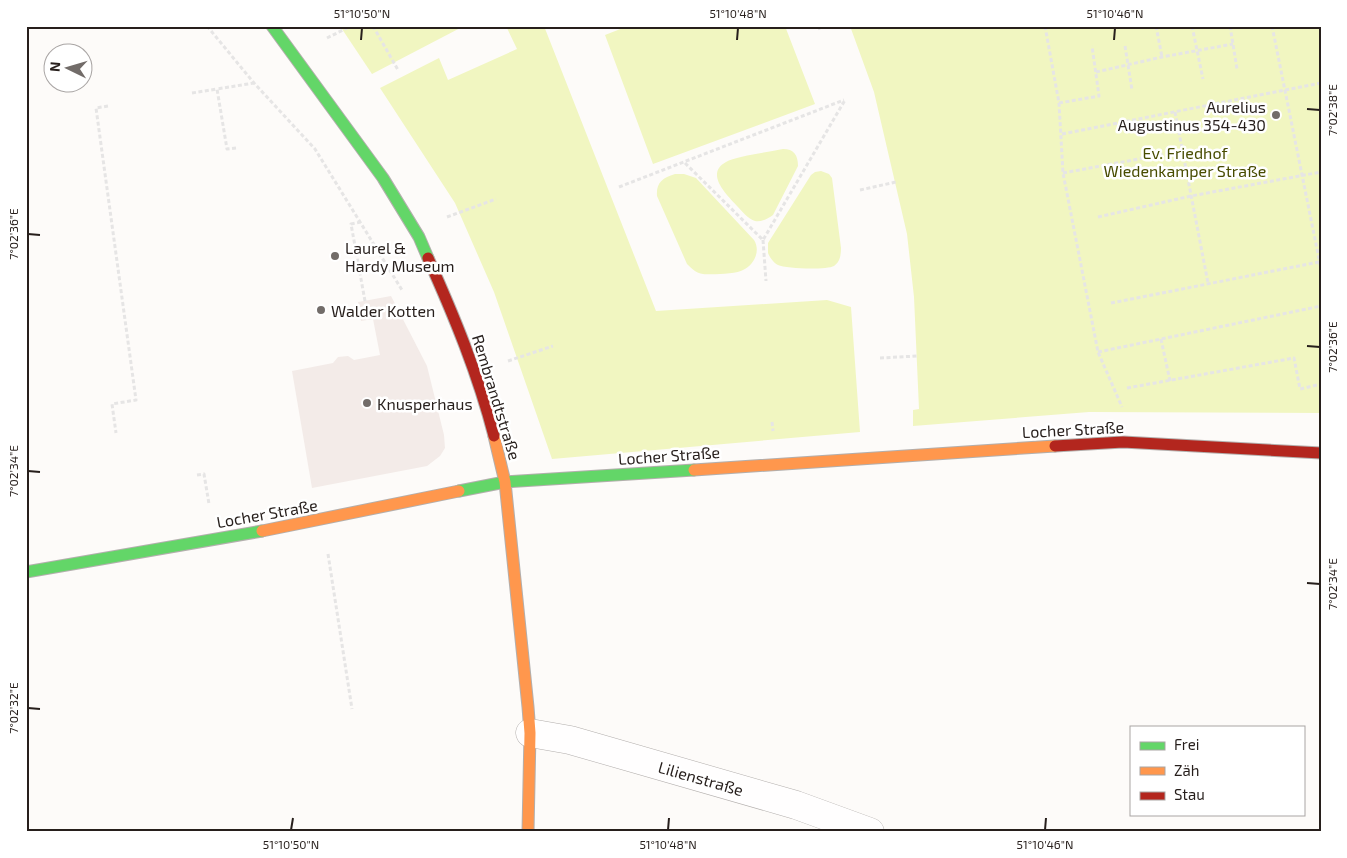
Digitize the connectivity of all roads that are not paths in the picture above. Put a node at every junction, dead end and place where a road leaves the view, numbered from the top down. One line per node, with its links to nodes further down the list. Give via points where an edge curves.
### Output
1 (272, 26): 3 (street, Rembrandtstraße, via 384,178 419,236 469,354 486,405)
2 (1321, 453): 3 (street, Locher Straße, via 1123,442)
3 (505, 482): 4 (street, Locher Straße, via 322,519); 5 (street, Rembrandtstraße)
4 (26, 572)
5 (530, 733): 6 (street, Rembrandtstraße); 7 (street, Lilienstraße, via 570,740 796,805)
6 (528, 832)
7 (870, 832)

